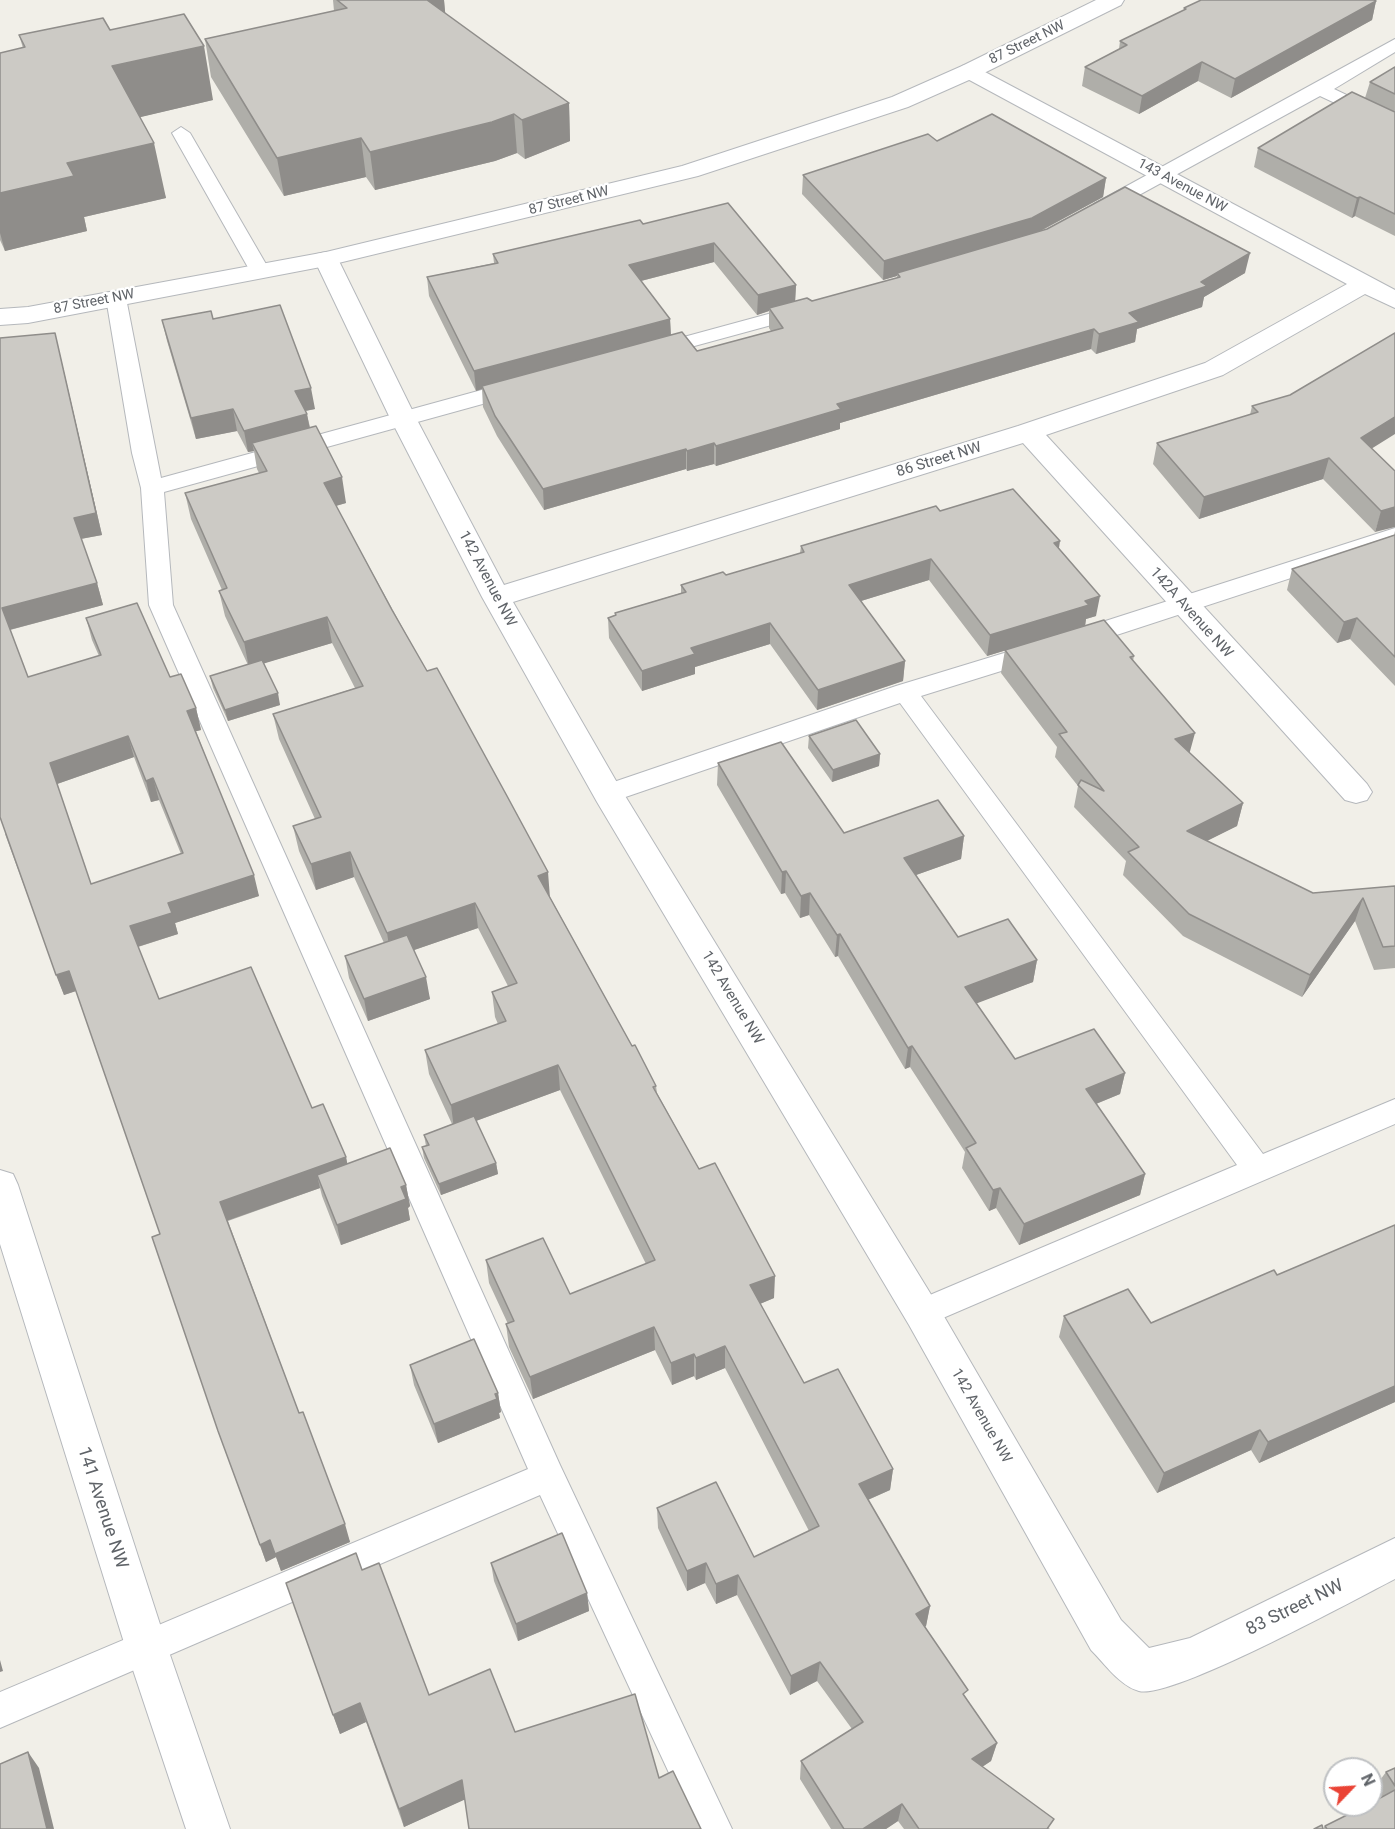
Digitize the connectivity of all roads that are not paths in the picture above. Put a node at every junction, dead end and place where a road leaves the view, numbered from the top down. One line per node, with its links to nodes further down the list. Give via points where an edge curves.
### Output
1 (1113, 0): 3 (street, 87 Street NW)
2 (1395, 44): 4 (lane)
3 (970, 71): 7 (street, 143 Avenue NW); 9 (street, 87 Street NW, via 900,102 690,171)
4 (1320, 89): 5 (lane); 7 (lane)
5 (1395, 125)
6 (181, 133): 10 (lane)
7 (1162, 175): 8 (lane); 11 (street, 143 Avenue NW)
8 (1079, 220)
9 (326, 259): 10 (street, 87 Street NW); 18 (street, 142 Avenue NW)
10 (261, 271): 12 (street, 87 Street NW)
11 (1365, 284): 13 (street, 143 Avenue NW); 19 (street, 86 Street NW, via 1214,369)
12 (116, 298): 15 (street, 87 Street NW); 20 (lane)
13 (1395, 300)
14 (829, 303): 16 (lane)
15 (0, 317)
16 (633, 356)
17 (541, 381): 18 (lane)
18 (403, 418): 20 (lane); 22 (street, 142 Avenue NW)
19 (1028, 432): 22 (street, 86 Street NW); 23 (street, 142A Avenue NW)
20 (152, 488): 31 (lane, via 161,605)
21 (1395, 536): 23 (lane)
22 (496, 597): 26 (street, 142 Avenue NW)
23 (1184, 606): 24 (lane); 25 (street, 142A Avenue NW)
24 (905, 692): 26 (lane); 28 (lane)
25 (1356, 792)
26 (608, 794): 30 (street, 142 Avenue NW)
27 (1395, 1111): 28 (lane)
28 (1257, 1169): 30 (lane)
29 (0, 1185): 33 (street, 141 Avenue NW)
30 (922, 1313): 34 (street, 142 Avenue NW, via 1106,1635 1142,1671)
31 (548, 1476): 33 (lane); 37 (lane)
32 (1395, 1558): 34 (street, 83 Street NW)
33 (147, 1649): 35 (lane); 36 (street, 141 Avenue NW)
34 (1195, 1657)
35 (0, 1710)
36 (208, 1829)
37 (714, 1829)

